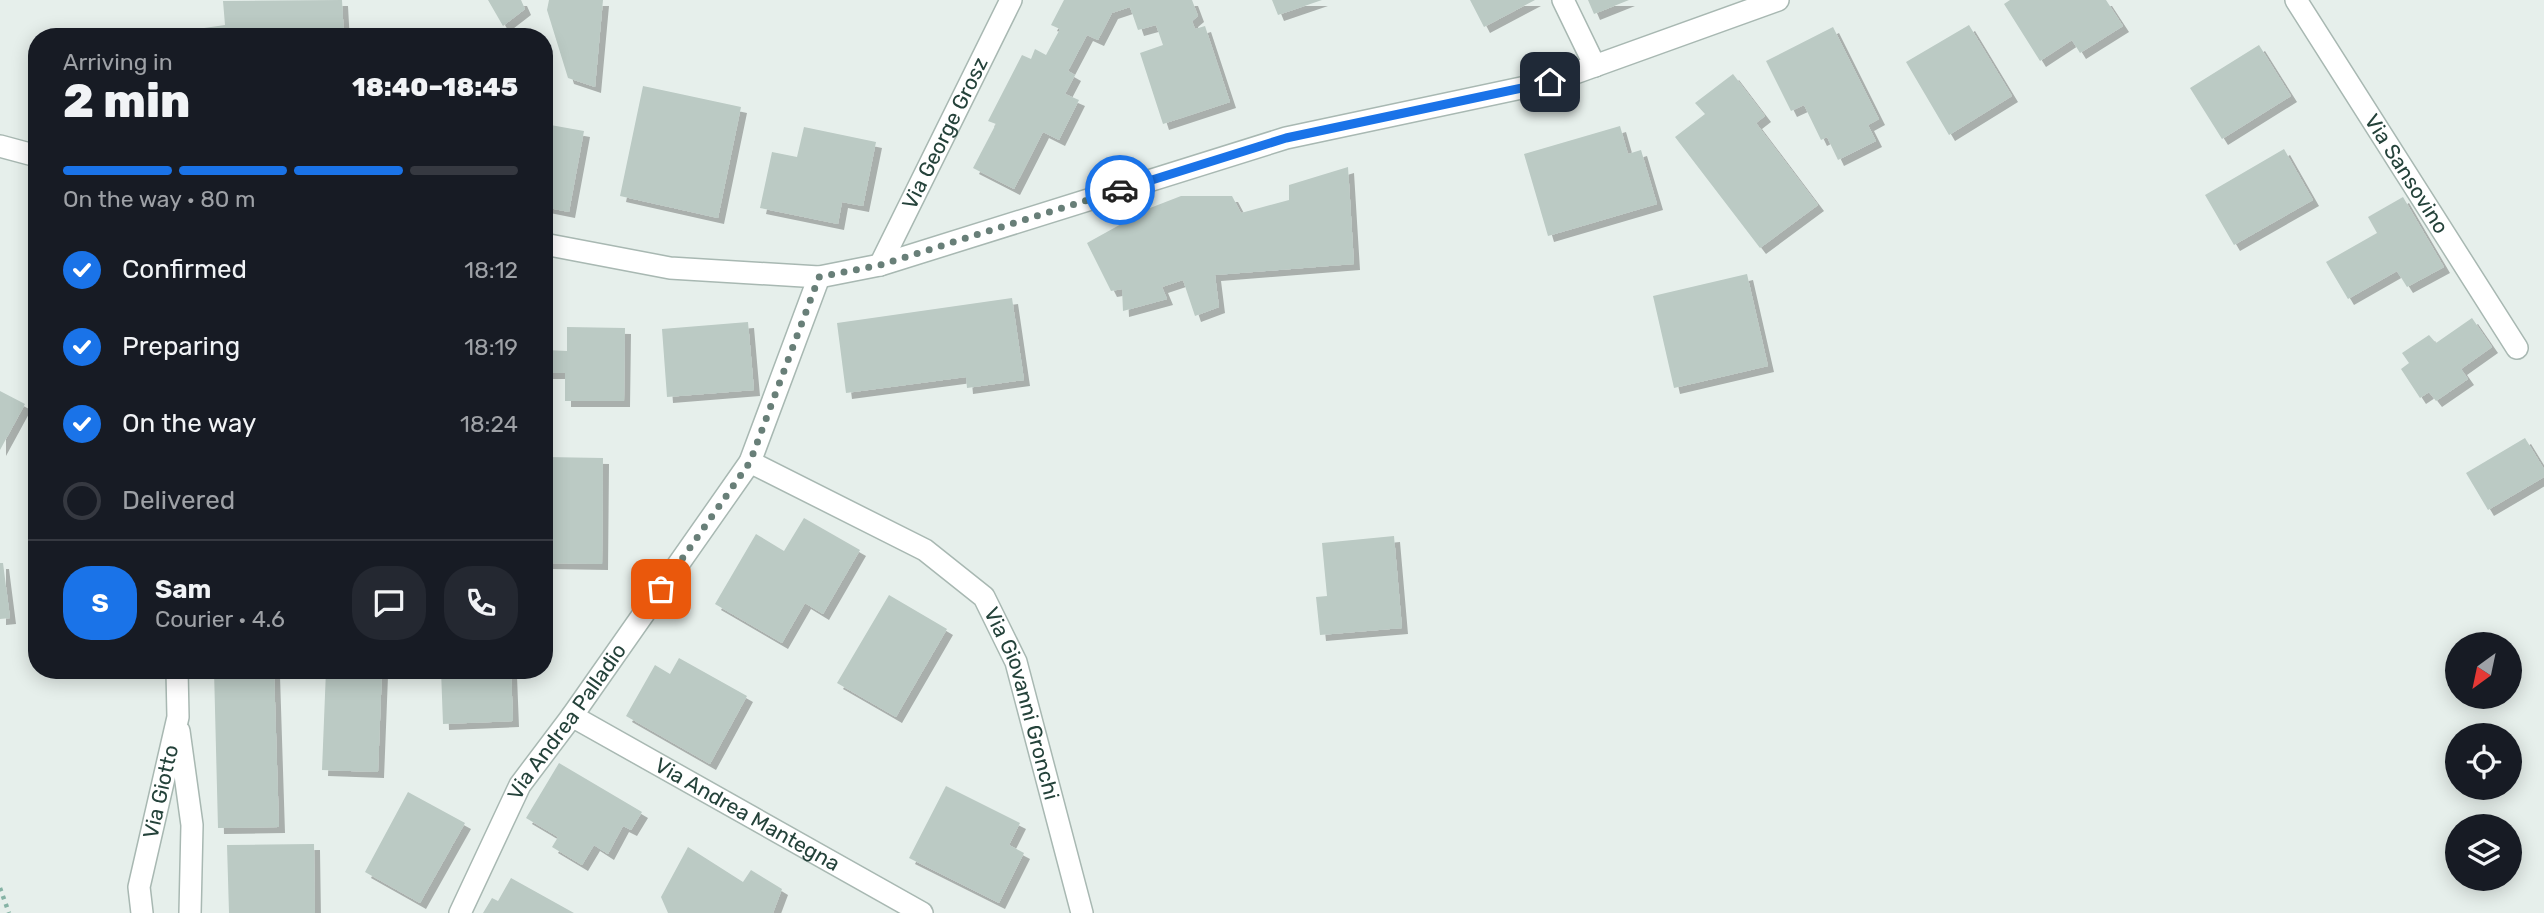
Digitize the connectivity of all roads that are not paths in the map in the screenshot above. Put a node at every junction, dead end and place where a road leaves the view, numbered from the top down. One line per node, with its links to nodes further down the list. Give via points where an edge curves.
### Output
1 (1011, 0): 11 (street, Via George Grosz)
2 (1563, 0): 5 (street)
3 (1778, 0): 5 (street)
4 (2296, 0): 13 (street, Via Sansovino)
5 (1595, 66): 11 (street, via 1550,82 1286,138)
6 (0, 146): 7 (street)
7 (28, 154)
8 (28, 158): 9 (street)
9 (0, 165)
10 (553, 246): 12 (street, via 670,268)
11 (880, 265): 12 (street)
12 (819, 277): 14 (street, Via Andrea Palladio)
13 (2516, 348)
14 (750, 462): 16 (street, Via Andrea Palladio); 22 (street, Via Giovanni Gronchi, via 925,550 984,597 1016,662)
15 (177, 679): 17 (street, Via Giotto)
16 (572, 716): 20 (street, Via Andrea Palladio, via 520,785); 21 (street, Via Andrea Mantegna)
17 (178, 718): 18 (street, Via Giotto, via 139,887); 19 (street, via 192,825)
18 (142, 913)
19 (190, 913)
20 (460, 913)
21 (922, 913)
22 (1082, 913)

